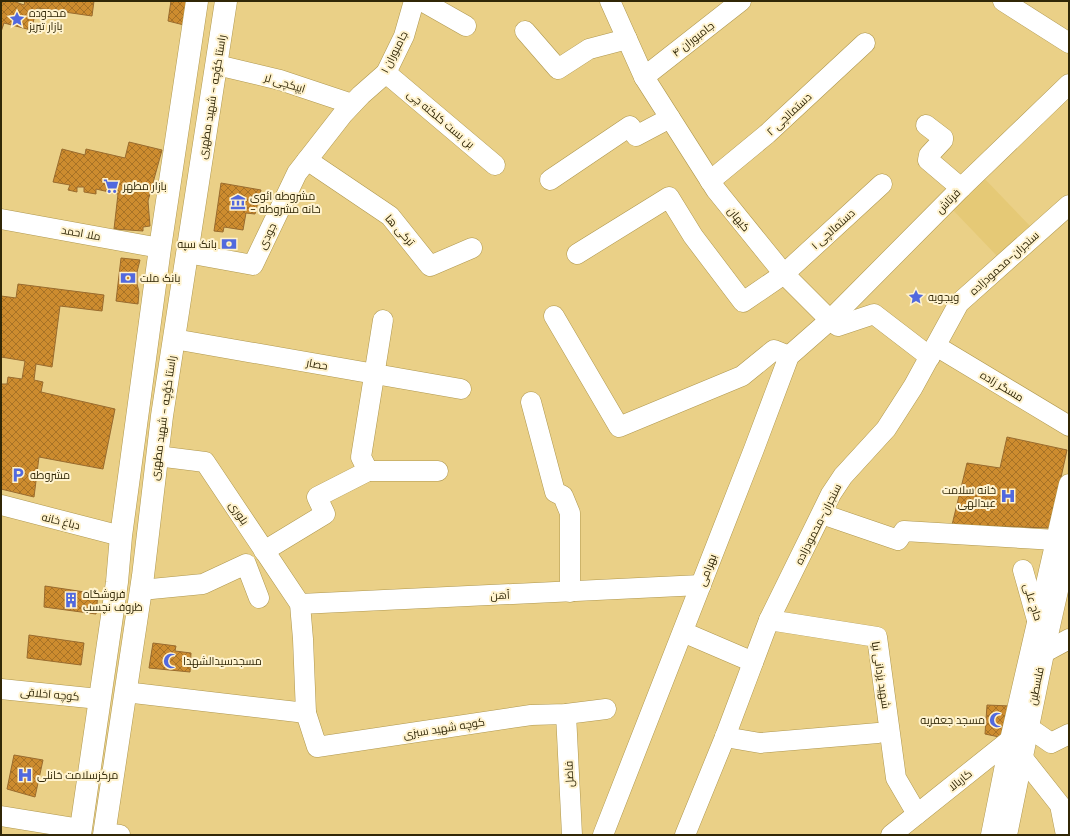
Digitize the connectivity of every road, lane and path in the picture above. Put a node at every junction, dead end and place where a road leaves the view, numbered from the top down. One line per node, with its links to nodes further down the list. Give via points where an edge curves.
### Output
1 (197, 1): 28 (main road)
2 (226, 1): 13 (main road, راستا کؤچه - شهید مطهری)
3 (414, 1): 14 (street, جامبوران ۱, via 404,36)
4 (422, 1): 8 (street)
5 (610, 1): 10 (street, کیهان)
6 (741, 1): 15 (street, جامبوران ۴)
7 (1003, 1): 12 (street)
8 (466, 26)
9 (525, 31): 10 (street, via 558,69 589,49)
10 (627, 39): 15 (street, کیهان)
11 (865, 43): 23 (street, دستمالچی ۲, via 768,134)
12 (1069, 43)
13 (217, 65): 17 (street, ایپکچی لر); 30 (main road, راستا کؤچه - شهید مطهری)
14 (386, 73): 17 (street, جامبوران ۱); 21 (street, بن بست کلکته چی)
15 (644, 77): 18 (street, کیهان)
16 (1069, 84): 25 (street, فرتاش)
17 (356, 99): 20 (street, جودی)
18 (670, 118): 22 (street, via 636,136 630,126); 23 (street, کیهان)
19 (926, 125): 25 (street, via 943,138 928,160)
20 (308, 160): 29 (street, ترکی ها, via 390,216 430,266); 30 (street, جودی, via 297,173 253,265)
21 (495, 165)
22 (550, 180)
23 (710, 181): 32 (street, کیهان)
24 (882, 184): 32 (street, دستمالچی ۱)
25 (961, 188): 35 (street, فرتاش)
26 (1069, 205): 37 (street, سنجران-محمودزاده, via 959,303)
27 (1, 219): 28 (street, ملا احمد)
28 (160, 248): 30 (main road); 49 (main road)
29 (472, 248)
30 (187, 253): 36 (main road, راستا کؤچه - شهید مطهری)
31 (577, 254): 32 (street, دستمالچی ۱, via 669,197 693,236 743,302)
32 (784, 274): 35 (street, کیهان)
33 (554, 316): 38 (street, via 619,427 742,376 774,350)
34 (383, 320): 39 (street)
35 (830, 320): 37 (street, via 838,326 874,314); 38 (street, بهرامی)
36 (174, 339): 39 (street, حصار); 43 (main road, راستا کؤچه - شهید مطهری)
37 (933, 351): 42 (street, مسگر زاده); 48 (street, سنجران-محمودزاده, via 886,429 843,476)
38 (789, 356): 53 (street, بهرامی)
39 (375, 374): 40 (street, حصار); 44 (street, via 360,457)
40 (461, 389)
41 (531, 402): 55 (street, via 555,492 563,496 570,513)
42 (1069, 426)
43 (157, 456): 51 (street, بلوری, via 205,462); 54 (main road, راستا کؤچه - شهید مطهری)
44 (368, 471): 45 (street); 51 (street, via 317,497 325,514)
45 (438, 471)
46 (1069, 484): 50 (street)
47 (1, 505): 49 (street, دباغ خانه)
48 (822, 514): 50 (street, via 898,540 904,531); 58 (street, سنجران-محمودزاده)
49 (122, 536): 66 (main road)
50 (1066, 540): 59 (main road, فلسطین)
51 (264, 551): 57 (street, بلوری)
52 (1023, 570): 59 (street, حاج علی)
53 (701, 585): 55 (street, آهن); 60 (street, بهرامی)
54 (141, 590): 56 (street, via 203,584 246,564); 65 (main road, راستا کؤچه - شهید مطهری)
55 (570, 592): 57 (street, آهن)
56 (259, 598)
57 (300, 604): 68 (street, کوچه شهید سبزی)
58 (769, 620): 63 (street, سنجران-محمودزاده); 75 (street, شهید یزدانی نیا, via 878,637 896,778)
59 (1043, 627): 62 (main road, فلسطین); 74 (street)
60 (683, 632): 63 (street); 80 (street, بهرامی)
61 (1069, 639): 62 (street)
62 (1043, 653): 70 (main road, فلسطین)
63 (753, 662): 73 (street, سنجران-محمودزاده)
64 (1, 689): 66 (street, کوچه اخلاقی)
65 (125, 692): 68 (street); 78 (main road, راستا کؤچه - شهید مطهری)
66 (99, 699): 77 (main road)
67 (606, 709): 69 (street, کوچه شهید سبزی)
68 (306, 713): 69 (street, کوچه شهید سبزی, via 317,747 531,714)
69 (566, 714): 79 (street, فاضل)
70 (1028, 726): 72 (street, via 1050,742); 74 (main road, فلسطین)
71 (878, 733): 73 (street, via 760,743)
72 (1069, 734)
73 (725, 737): 81 (street, سنجران-محمودزاده)
74 (1016, 748): 75 (street, کاربالا); 83 (street); 84 (main road, فلسطین); 85 (street, via 1060,805)
75 (917, 814): 82 (street, کاربالا)
76 (1, 816): 77 (street)
77 (81, 832)
78 (109, 834)
79 (572, 835)
80 (603, 835)
81 (685, 835)
82 (891, 835)
83 (991, 835)
84 (1006, 835)
85 (1066, 835)

